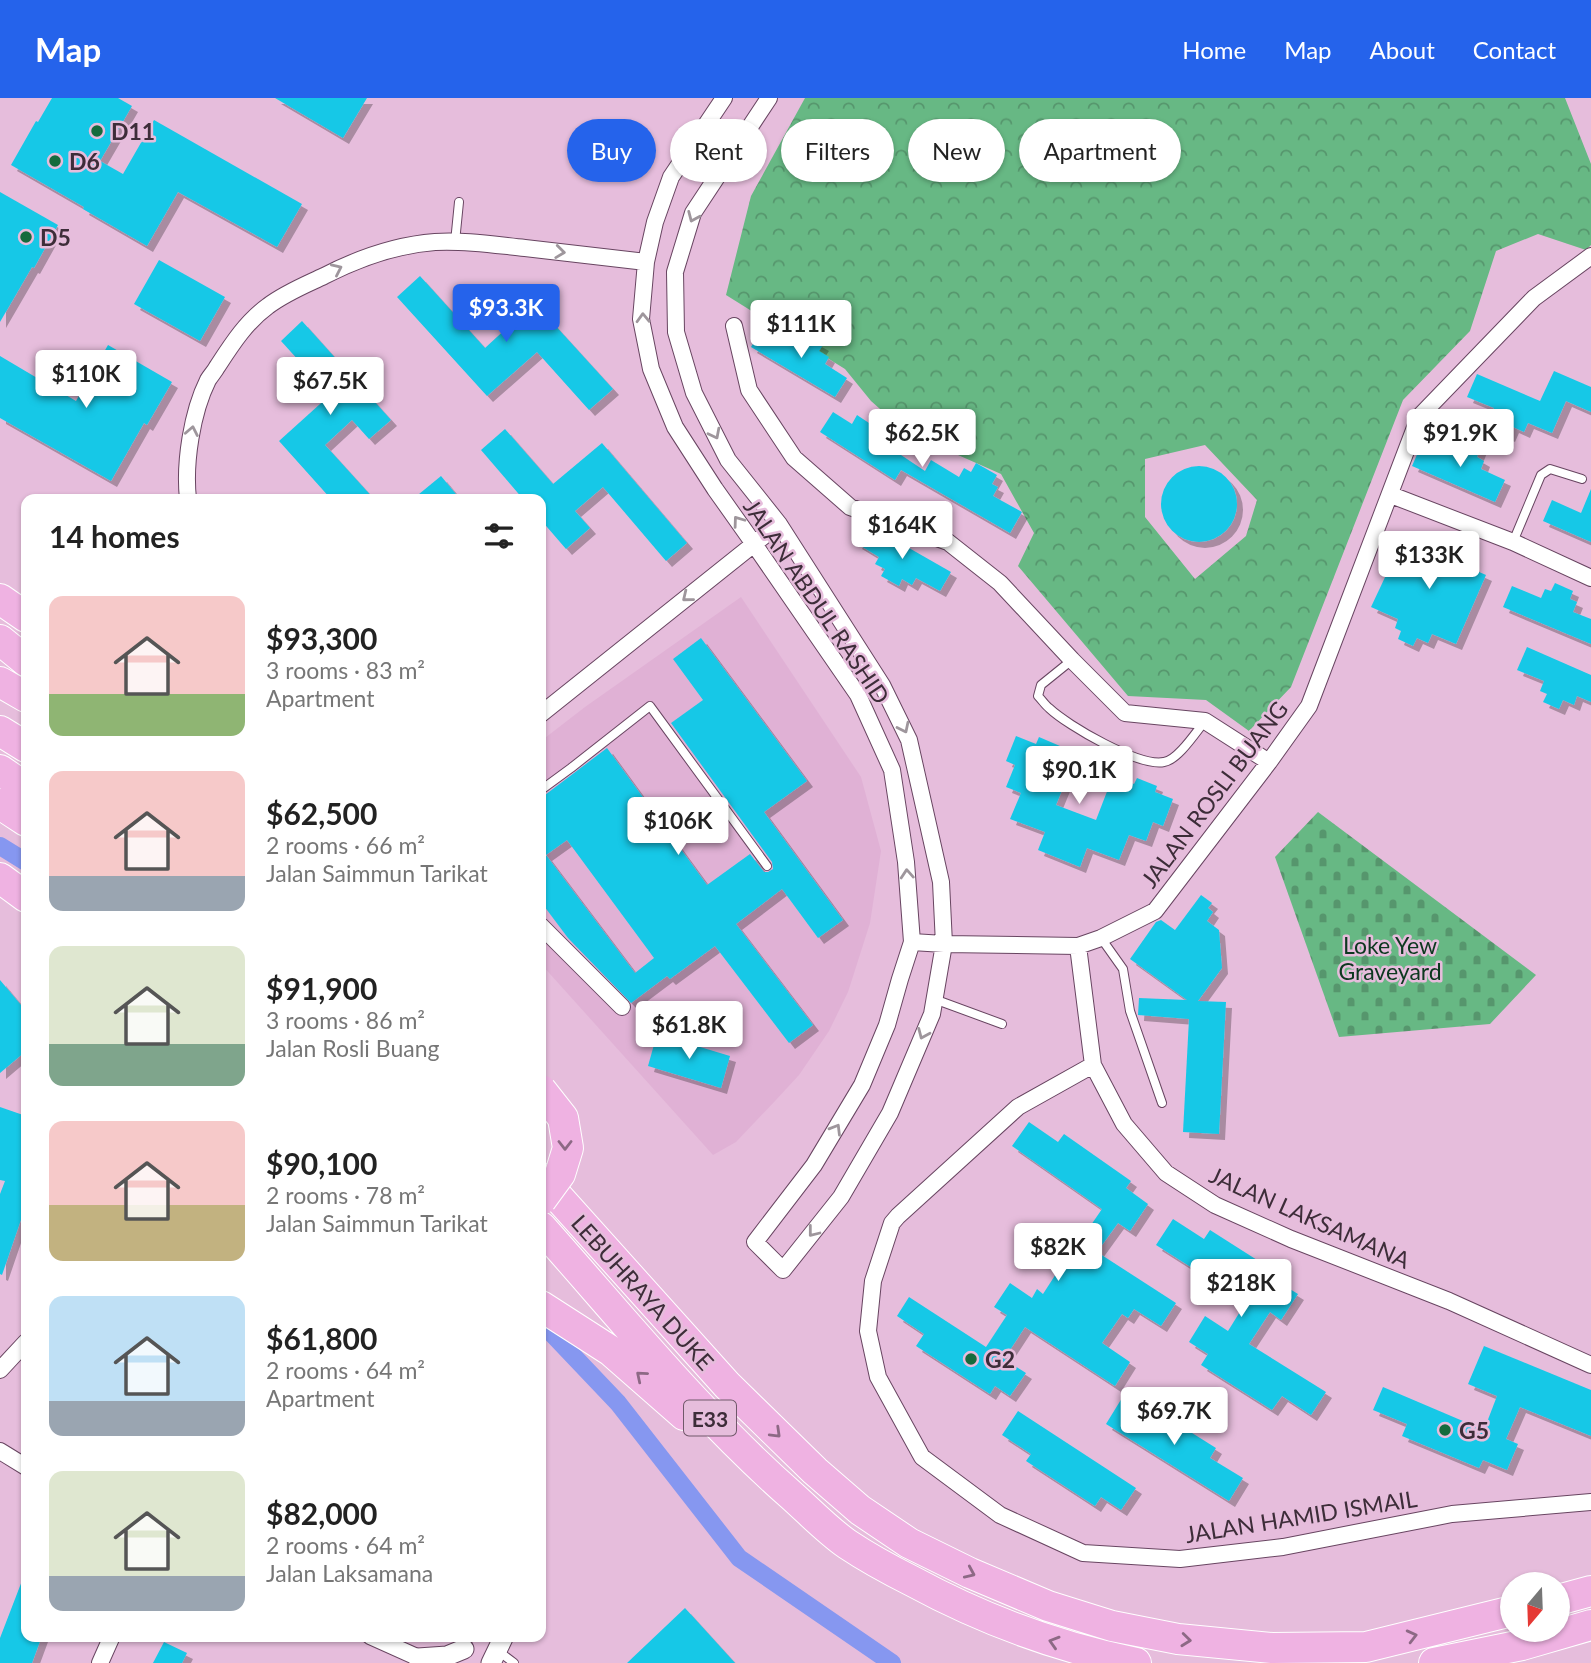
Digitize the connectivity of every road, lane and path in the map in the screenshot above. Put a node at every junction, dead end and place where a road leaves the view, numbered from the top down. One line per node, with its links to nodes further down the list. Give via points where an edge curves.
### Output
1 (724, 98): 6 (street, JALAN ABDUL RASHID, via 671,177)
2 (769, 98): 11 (street, JALAN ABDUL RASHID, one-way to 11, via 693,213 675,272 676,332 694,393 728,460)
3 (459, 202): 4 (lane)
4 (455, 242): 6 (street, one-way to 6); 9 (street, one-way to 4, via 190,437 209,379 253,319 287,294 343,266 419,243)
5 (1591, 256): 10 (street, JALAN ROSLI BUANG, via 1534,298 1419,417)
6 (646, 262): 13 (street, JALAN ABDUL RASHID, one-way to 6, via 675,427 650,369 641,319)
7 (734, 326): 17 (street, via 749,390 794,458 850,507 948,542 1000,583)
8 (1582, 479): 12 (lane, via 1550,469 1541,475)
9 (188, 494)
10 (1391, 495): 12 (street); 24 (street, JALAN ROSLI BUANG, via 1308,706)
11 (779, 524): 13 (street); 40 (street, JALAN ABDUL RASHID, one-way to 40, via 882,685 909,740 941,882)
12 (1513, 542): 14 (street)
13 (754, 544): 20 (street, one-way to 20); 39 (street, JALAN ABDUL RASHID, one-way to 13, via 892,771 858,695)
14 (1591, 578)
15 (0, 599): 16 (highway)
16 (21, 614)
17 (1072, 660): 21 (street, via 1125,713); 21 (lane, via 1041,685 1038,696 1092,738 1147,762 1166,762)
18 (0, 682): 19 (highway)
19 (21, 694)
20 (546, 710)
21 (1205, 721): 24 (street)
22 (0, 731): 23 (highway)
23 (21, 744)
24 (1269, 762): 38 (street, JALAN ROSLI BUANG, via 1154,911)
25 (0, 770): 26 (highway)
26 (21, 785)
27 (546, 786): 34 (lane, via 650,706)
28 (0, 804): 30 (highway)
29 (0, 815): 31 (highway)
30 (21, 818)
31 (21, 826)
32 (0, 828): 33 (highway)
33 (21, 839)
34 (766, 866)
35 (0, 878): 36 (highway)
36 (21, 893)
37 (546, 931): 43 (street)
38 (1101, 937): 41 (street, JALAN ROSLI BUANG); 47 (lane, via 1124,969 1130,1011)
39 (912, 942): 40 (street, JALAN ROSLI BUANG); 42 (street, JALAN ABDUL RASHID, one-way to 39, via 932,1014 890,1113 841,1197 783,1270 755,1242 814,1165 862,1085 887,1025)
40 (944, 944): 41 (street, JALAN ROSLI BUANG); 42 (street, JALAN ABDUL RASHID)
41 (1078, 946): 45 (street, JALAN LAKSAMANA)
42 (934, 999): 44 (lane)
43 (622, 1007)
44 (1002, 1024)
45 (1093, 1065): 55 (street, JALAN LAKSAMANA, via 1124,1124 1166,1173 1215,1205); 59 (street, JALAN HAMID ISMAIL, via 1018,1107 892,1223 873,1281 868,1331 878,1377 922,1457 1000,1515 1083,1553 1180,1559 1283,1546 1452,1514)
46 (546, 1096): 49 (highway, one-way to 49, bridge, via 563,1118 568,1148 560,1174)
47 (1162, 1103)
48 (546, 1184): 63 (highway, LEBUHRAYA DUKE / E33, one-way to 63, via 727,1385 815,1471 860,1510 909,1543 970,1573 1048,1606 1112,1626 1178,1639 1272,1648 1366,1647)
49 (546, 1193)
50 (546, 1233): 52 (highway, LEBUHRAYA DUKE / E33)
51 (546, 1245): 52 (highway)
52 (588, 1280): 60 (highway, LEBUHRAYA DUKE / E33, via 719,1428)
53 (546, 1309): 60 (highway, one-way to 53, via 760,1487 611,1351)
54 (21, 1347): 56 (street)
55 (1591, 1365)
56 (0, 1370)
57 (0, 1451): 58 (street)
58 (21, 1464)
59 (1591, 1502)
60 (845, 1543): 72 (highway, LEBUHRAYA DUKE / E33, one-way to 60, via 1021,1632 942,1597)
61 (1591, 1591): 62 (highway)
62 (1570, 1597)
63 (1500, 1614)
64 (1591, 1625): 73 (highway)
65 (109, 1642): 70 (street)
66 (383, 1642): 69 (street)
67 (464, 1650): 69 (street)
68 (497, 1650): 71 (lane)
69 (423, 1661)
70 (100, 1663)
71 (514, 1663)
72 (1136, 1663)
73 (1434, 1663)

